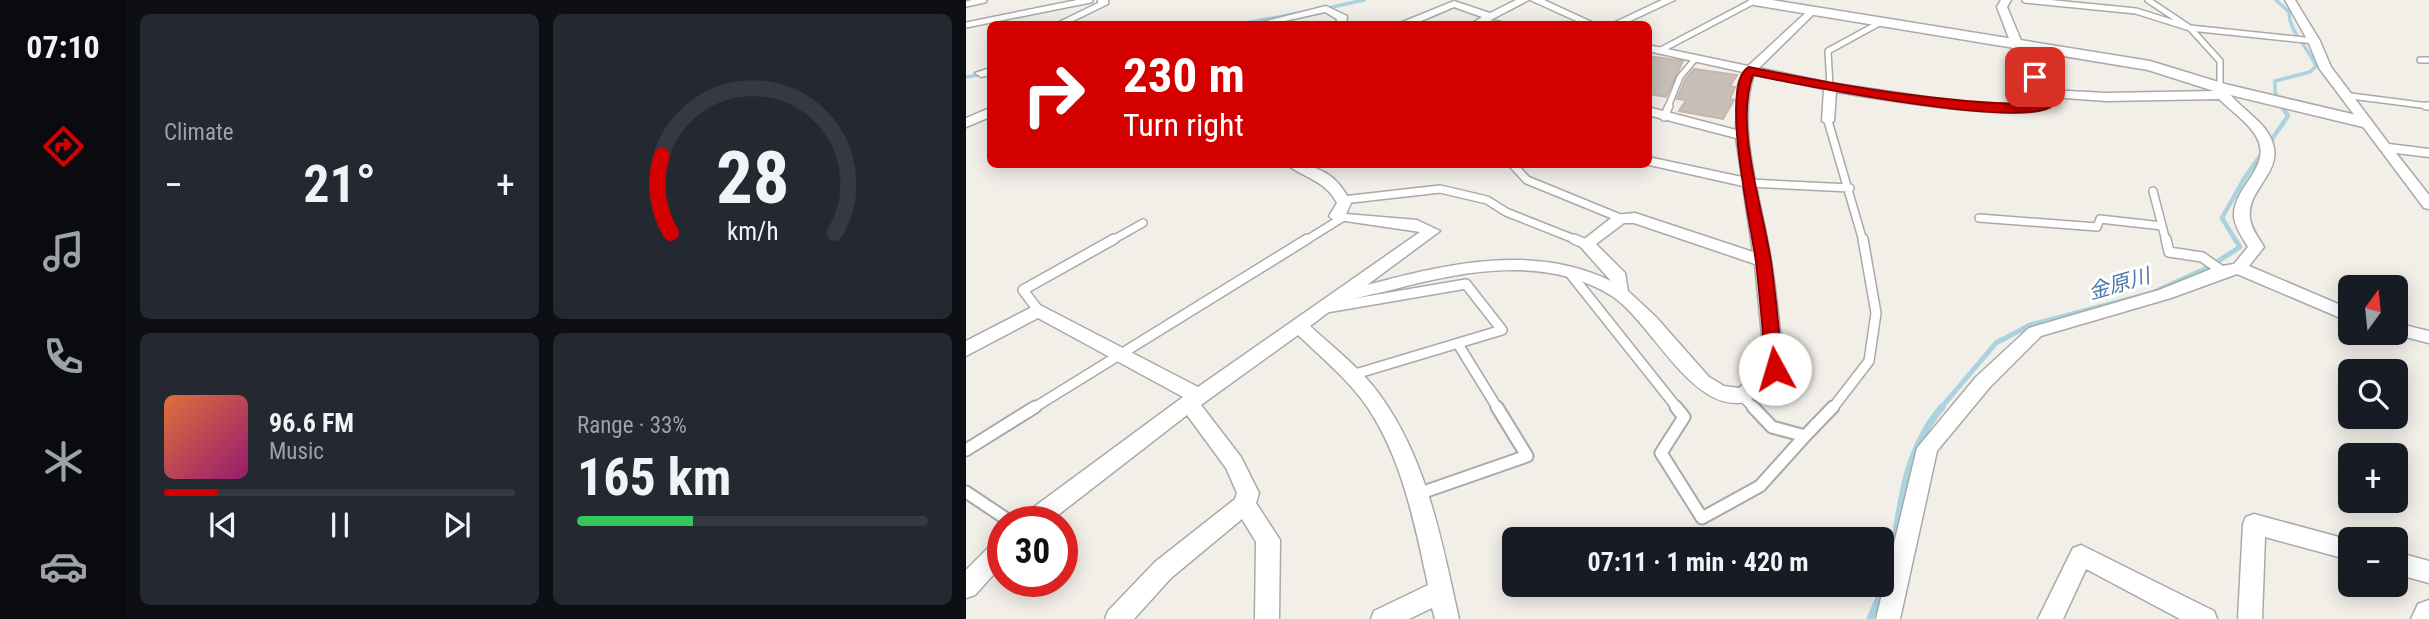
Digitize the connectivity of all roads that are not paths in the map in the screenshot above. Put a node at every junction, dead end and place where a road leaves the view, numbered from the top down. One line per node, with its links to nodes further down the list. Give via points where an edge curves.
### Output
1 (984, 0): 12 (lane)
2 (1090, 0): 23 (lane)
3 (1103, 0): 14 (street)
4 (1524, 0): 19 (street)
5 (1535, 0): 20 (street)
6 (1671, 0): 21 (street)
7 (1752, 0): 13 (street); 27 (lane)
8 (2006, 0): 26 (street, via 2002,7)
9 (2025, 0): 24 (lane, via 2136,11)
10 (2148, 0): 24 (lane)
11 (2290, 0): 25 (street)
12 (966, 4)
13 (1812, 10): 22 (street); 31 (street)
14 (1066, 21)
15 (1272, 21): 16 (street, via 1326,9)
16 (1342, 21)
17 (1410, 21): 18 (street, via 1454,4)
18 (1485, 21)
19 (1489, 21)
20 (1584, 21)
21 (1623, 21)
22 (1883, 22): 26 (street); 32 (lane, via 1828,51)
23 (966, 25)
24 (2190, 28): 25 (lane); 33 (lane, via 2221,61)
25 (2314, 41): 35 (street)
26 (2018, 44): 33 (street, via 2150,66); 34 (street)
27 (1654, 49): 28 (street)
28 (1695, 59): 31 (street); 39 (lane, via 1680,77)
29 (2420, 60): 30 (lane)
30 (2429, 60)
31 (1749, 71): 32 (street); 43 (street)
32 (1830, 87): 34 (street, via 1967,107 2042,108 2047,105); 40 (street)
33 (2221, 91): 34 (street, via 2106,97); 41 (street); 61 (street, via 2261,133 2268,150 2267,167 2242,211 2256,247)
34 (2045, 93)
35 (2343, 95): 36 (lane); 41 (street)
36 (2429, 106)
37 (1652, 112): 39 (street)
38 (987, 113): 42 (street)
39 (1664, 117): 43 (street)
40 (1828, 121): 50 (lane)
41 (2363, 122): 44 (street)
42 (966, 123)
43 (1742, 135): 49 (street)
44 (2385, 147): 45 (street); 53 (street)
45 (2429, 153)
46 (1652, 162): 49 (street)
47 (1303, 168): 52 (street, via 1325,177)
48 (1516, 168): 55 (lane, via 1527,180)
49 (1749, 183): 50 (lane); 60 (street)
50 (1850, 188): 76 (lane, via 1876,313 1869,361)
51 (2153, 191): 58 (lane)
52 (1343, 200): 54 (street, via 1337,216); 59 (lane, via 1440,189 1487,200)
53 (2429, 205)
54 (1342, 218): 64 (street, via 1417,225 1432,231); 72 (lane)
55 (1620, 218): 59 (street); 60 (street, via 1635,218)
56 (1979, 218): 58 (lane, via 2097,227 2100,219)
57 (1143, 223): 65 (lane, via 1023,290)
58 (2162, 226): 61 (lane, via 2169,252 2202,257)
59 (1586, 244): 63 (street, via 1619,277)
60 (1763, 261): 74 (street, via 1775,369)
61 (2231, 269): 66 (street); 93 (street, via 2165,294 2035,332 1983,382 1927,448)
62 (1569, 272): 63 (street); 64 (street, via 1522,264 1458,270 1421,276); 76 (lane, via 1684,417 1661,453 1702,517 1760,486)
63 (1619, 292): 74 (street, via 1702,382)
64 (1333, 303): 67 (street); 70 (lane, via 1466,284 1502,330)
65 (1038, 310): 71 (street); 72 (street)
66 (2338, 311)
67 (1299, 327): 73 (street); 75 (street)
68 (2408, 332): 69 (street)
69 (2429, 337)
70 (1458, 344): 73 (lane); 79 (lane, via 1527,456)
71 (966, 349)
72 (1122, 354): 75 (street); 77 (lane)
73 (1352, 375): 79 (street, via 1389,427)
74 (1742, 396): 76 (lane, via 1773,426)
75 (1194, 400): 80 (street, via 1234,463 1248,493); 82 (street)
76 (1805, 436)
77 (966, 450)
78 (966, 492): 81 (lane)
79 (1416, 494): 88 (street)
80 (1245, 504): 89 (street, via 1163,570); 90 (street, via 1268,540)
81 (987, 506)
82 (1052, 506)
83 (2338, 547): 96 (street, via 2254,524)
84 (987, 565): 87 (street)
85 (2408, 566): 86 (street)
86 (2429, 572)
87 (966, 587)
88 (1441, 591): 91 (street); 92 (street)
89 (1123, 617)
90 (1267, 619)
91 (1383, 619)
92 (1447, 619)
93 (1888, 619)
94 (2050, 619): 95 (street, via 2081,555)
95 (2205, 619)
96 (2250, 619)

